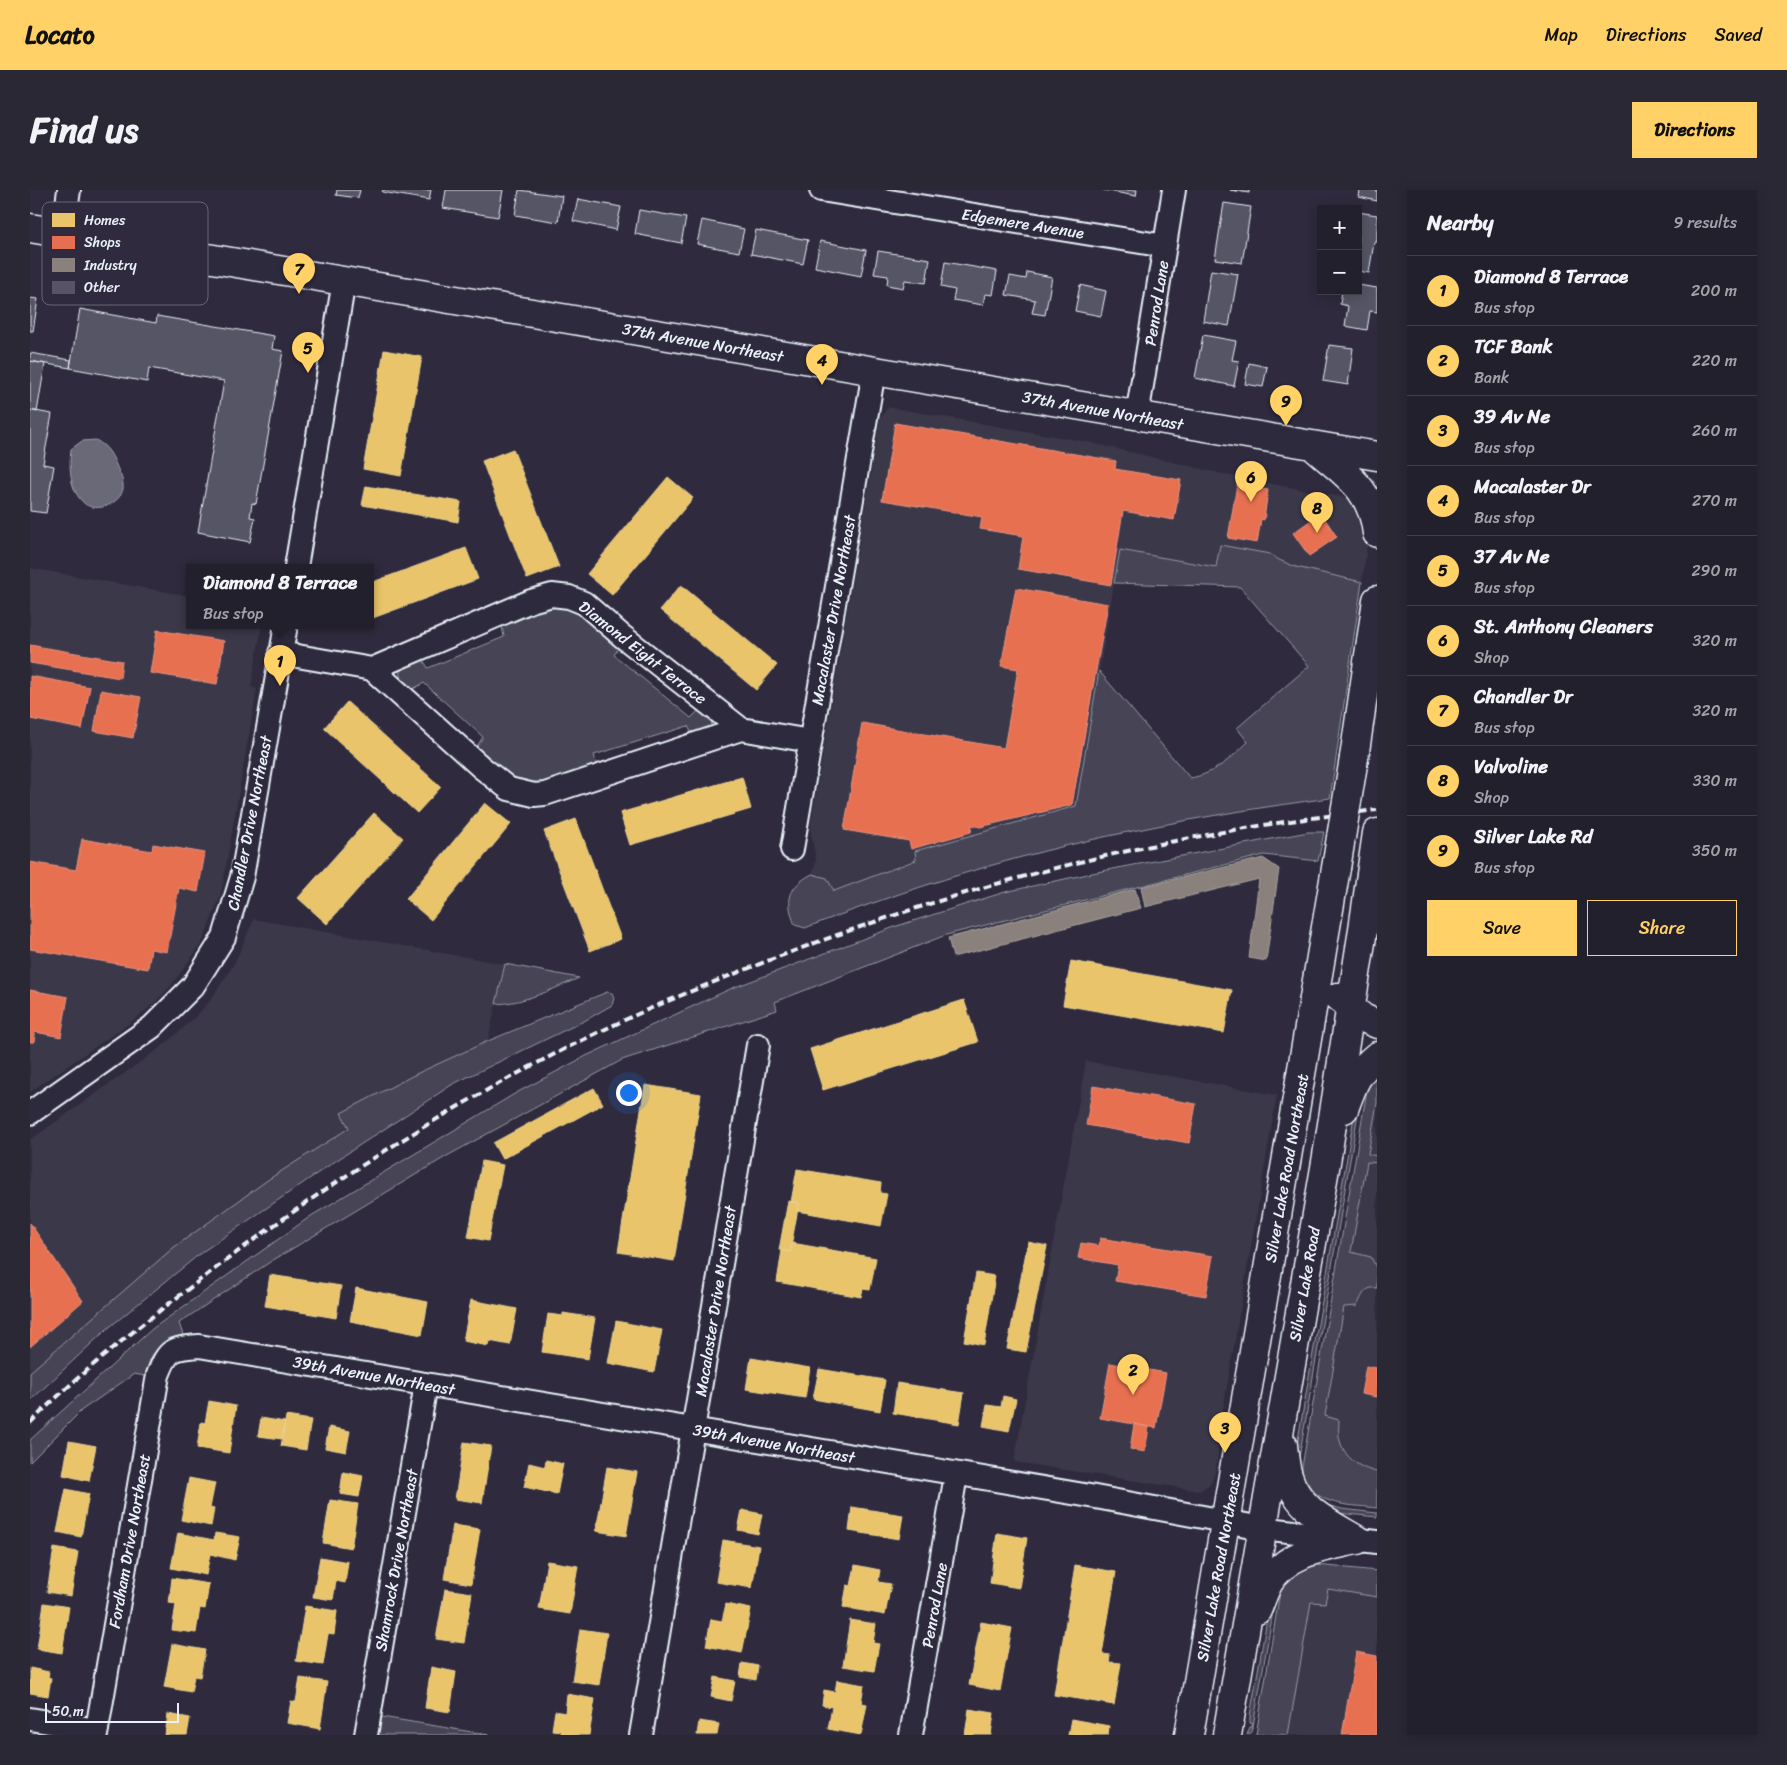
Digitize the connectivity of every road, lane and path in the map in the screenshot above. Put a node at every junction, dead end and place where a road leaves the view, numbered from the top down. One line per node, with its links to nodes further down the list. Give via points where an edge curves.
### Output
1 (821, 190): 3 (street, Edgemere Avenue)
2 (1174, 190): 3 (street, Penrod Lane)
3 (1165, 246): 7 (street, Penrod Lane)
4 (208, 258): 5 (main road, 37th Avenue Northeast)
5 (344, 281): 6 (main road, 37th Avenue Northeast); 11 (street)
6 (874, 371): 7 (main road, 37th Avenue Northeast); 17 (street, Macalaster Drive Northeast)
7 (1137, 416): 8 (main road, 37th Avenue Northeast)
8 (1312, 444): 9 (main road, 37th Avenue Northeast); 10 (main road, via 1363,491 1375,516)
9 (1377, 456)
10 (1377, 533)
11 (297, 564)
12 (1377, 600): 21 (main road, Silver Lake Road Northeast, bridge)
13 (285, 629): 14 (street, Chandler Drive Northeast)
14 (280, 654): 15 (street); 27 (street, Chandler Drive Northeast, via 242,877 224,937 193,986 152,1027)
15 (372, 669): 16 (street, Diamond Eight Terrace, via 509,789 534,795); 16 (street, Diamond Eight Terrace, via 531,601 552,595 570,597 584,604)
16 (741, 728): 17 (street, Diamond Eight Terrace)
17 (810, 741): 19 (street, Macalaster Drive Northeast)
18 (1377, 833): 20 (main road, Silver Lake Road)
19 (792, 849)
20 (1362, 936): 22 (main road); 23 (main road, Silver Lake Road)
21 (1321, 957): 23 (main road, via 1334,994); 34 (main road, Silver Lake Road Northeast)
22 (1377, 979)
23 (1350, 1007): 24 (main road); 28 (main road, Silver Lake Road)
24 (1377, 1024)
25 (758, 1045): 32 (street, Macalaster Drive Northeast)
26 (1377, 1056): 28 (main road, via 1354,1080)
27 (30, 1113)
28 (1326, 1162): 31 (main road, Silver Lake Road)
29 (171, 1351): 30 (street, 39th Avenue Northeast, via 199,1346); 39 (street, Fordham Drive Northeast, via 158,1375)
30 (426, 1384): 32 (street, 39th Avenue Northeast); 40 (street, Shamrock Drive Northeast)
31 (1280, 1426): 35 (main road, Silver Lake Road); 36 (main road, via 1288,1476 1298,1498 1312,1513)
32 (694, 1429): 33 (street, 39th Avenue Northeast); 41 (street, Macalaster Drive Northeast)
33 (956, 1475): 34 (street, 39th Avenue Northeast); 42 (street, Penrod Lane)
34 (1226, 1521): 35 (street, 39th Avenue Northeast); 43 (main road, Silver Lake Road Northeast)
35 (1262, 1528): 36 (street, 39th Avenue Northeast); 37 (main road, Silver Lake Road)
36 (1367, 1541): 37 (main road, via 1303,1553 1283,1567 1270,1581)
37 (1242, 1646): 44 (main road, Silver Lake Road)
38 (30, 1719): 39 (street)
39 (96, 1732)
40 (366, 1735)
41 (641, 1735)
42 (911, 1735)
43 (1189, 1735)
44 (1227, 1735)

